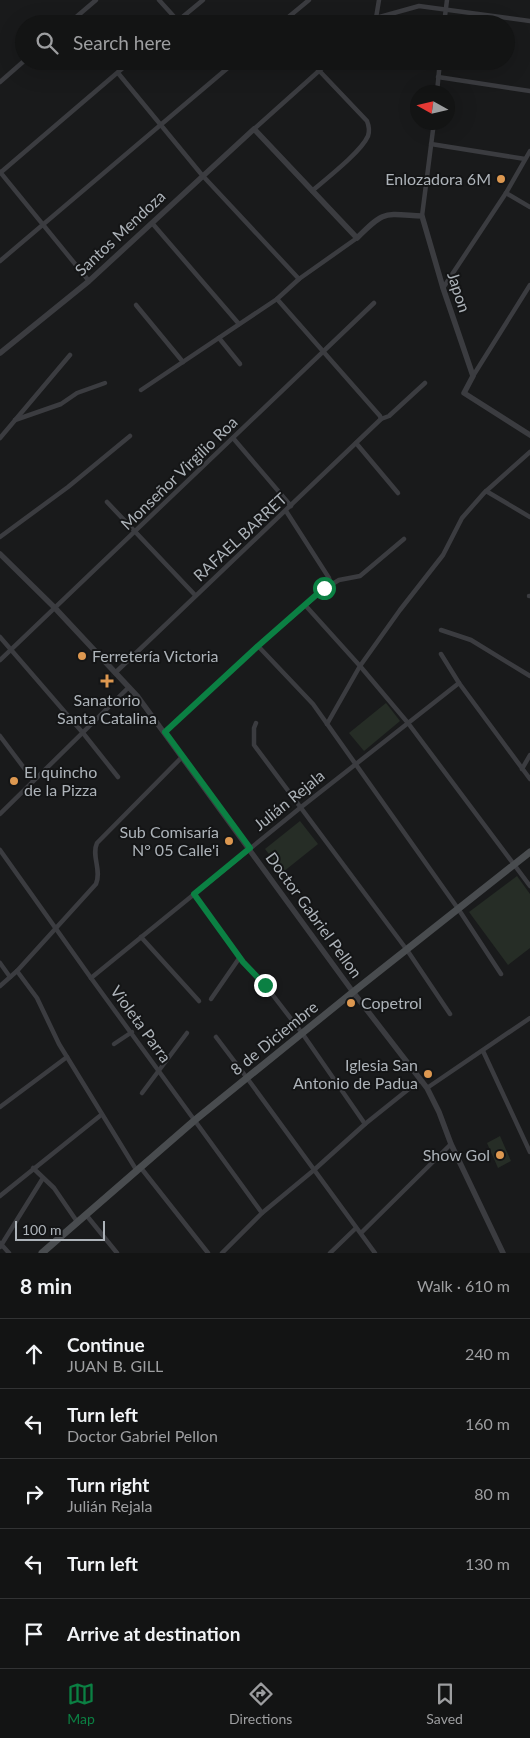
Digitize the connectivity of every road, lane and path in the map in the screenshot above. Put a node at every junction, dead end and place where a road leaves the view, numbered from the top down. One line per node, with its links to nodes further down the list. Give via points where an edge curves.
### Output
1 (96, 0): 8 (street)
2 (159, 0): 9 (street)
3 (203, 0): 10 (street)
4 (309, 0): 11 (street)
5 (379, 0): 12 (street)
6 (447, 0): 7 (street)
7 (446, 10): 13 (street, via 419,6); 14 (street); 15 (street)
8 (78, 15)
9 (171, 15)
10 (185, 15)
11 (291, 15)
12 (376, 15)
13 (387, 15)
14 (445, 15)
15 (484, 15)
16 (515, 19): 17 (street)
17 (530, 21)
18 (15, 69): 25 (street)
19 (121, 70): 23 (street)
20 (225, 70): 28 (street)
21 (439, 70): 24 (street)
22 (320, 71): 29 (street); 36 (street, via 370,127 361,147)
23 (118, 73): 28 (street); 34 (street)
24 (438, 77): 26 (street); 27 (street)
25 (0, 82)
26 (437, 85)
27 (530, 91)
28 (160, 126): 35 (street); 41 (street)
29 (254, 129): 35 (street, Santos Mendoza); 36 (street)
30 (433, 130): 31 (street)
31 (431, 144): 33 (street); 39 (street)
32 (530, 152): 33 (street)
33 (525, 159): 37 (street)
34 (0, 173): 41 (street)
35 (202, 175): 40 (street, Santos Mendoza); 44 (street)
36 (312, 191): 42 (street)
37 (506, 193): 38 (street); 47 (street)
38 (530, 207)
39 (422, 216): 42 (street, via 386,214 376,219); 47 (street, Japon)
40 (152, 222): 45 (street, Santos Mendoza); 51 (street)
41 (43, 224): 43 (street); 45 (street)
42 (357, 238): 44 (street)
43 (0, 261)
44 (299, 279): 48 (street)
45 (89, 281): 53 (street, Santos Mendoza)
46 (530, 284): 58 (street)
47 (443, 288): 58 (street, Japon)
48 (277, 299): 51 (street); 54 (street)
49 (374, 303): 54 (street, Monseñor Virgilio Roa)
50 (136, 305): 56 (street)
51 (240, 324): 52 (street)
52 (218, 338): 56 (street); 57 (street)
53 (0, 353)
54 (324, 353): 62 (street); 67 (street, Monseñor Virgilio Roa)
55 (70, 355): 63 (street)
56 (183, 362): 61 (street)
57 (240, 364)
58 (473, 376): 64 (street, via 464,393)
59 (105, 382): 63 (street, via 77,393 62,404)
60 (425, 383): 62 (street, RAFAEL BARRET, via 390,416)
61 (142, 390)
62 (381, 419): 68 (street, RAFAEL BARRET)
63 (14, 421): 66 (street)
64 (530, 435)
65 (130, 436): 77 (street)
66 (0, 438)
67 (233, 438): 73 (street); 76 (street, Monseñor Virgilio Roa)
68 (356, 443): 71 (street); 73 (street, RAFAEL BARRET)
69 (530, 452): 70 (street)
70 (486, 491): 75 (street); 90 (street, via 462,518 443,555)
71 (398, 493)
72 (107, 502): 76 (street)
73 (291, 506): 74 (street, RAFAEL BARRET)
74 (286, 511): 80 (street); 81 (street, RAFAEL BARRET)
75 (530, 517)
76 (136, 532): 81 (street); 83 (street, Monseñor Virgilio Roa)
77 (0, 538)
78 (404, 539): 80 (street, via 360,576)
79 (0, 554): 83 (street, Doctor Gabriel Pellon)
80 (331, 584): 82 (street)
81 (195, 595): 91 (street, RAFAEL BARRET)
82 (305, 605): 86 (street); 90 (street)
83 (54, 607): 87 (street, Monseñor Virgilio Roa); 91 (street, Doctor Gabriel Pellon)
84 (441, 630): 92 (street, via 471,640)
85 (0, 637): 87 (street)
86 (258, 646): 97 (street, via 305,695); 98 (street)
87 (11, 649): 89 (street, Monseñor Virgilio Roa); 99 (street)
88 (442, 654): 93 (street)
89 (0, 660)
90 (360, 666): 96 (street); 97 (street)
91 (115, 672): 94 (street, Doctor Gabriel Pellon)
92 (530, 676)
93 (459, 683): 96 (street, Julián Rejala); 104 (street)
94 (129, 687): 98 (street, Doctor Gabriel Pellon); 99 (street)
95 (256, 723): 108 (street, via 254,745)
96 (408, 723): 103 (street, Julián Rejala); 113 (street)
97 (327, 724): 103 (street)
98 (165, 732): 102 (street, Doctor Gabriel Pellon)
99 (83, 733): 105 (street); 107 (street)
100 (0, 736): 107 (street)
101 (530, 755): 104 (street)
102 (183, 756): 110 (street, Doctor Gabriel Pellon); 117 (street, via 97,843 94,849 98,870 96,884)
103 (356, 764): 108 (street, Julián Rejala); 116 (street)
104 (522, 769): 106 (street)
105 (118, 777)
106 (530, 779)
107 (33, 780): 109 (street)
108 (300, 808): 110 (street, Julián Rejala); 119 (street)
109 (0, 814)
110 (250, 848): 115 (street, Julián Rejala); 127 (street, Doctor Gabriel Pellon)
111 (0, 850): 117 (street, Violeta Parra)
112 (530, 852): 113 (main road, 8 de Diciembre)
113 (514, 864): 114 (street); 116 (main road, 8 de Diciembre)
114 (530, 886)
115 (194, 894): 118 (street, Julián Rejala); 120 (street)
116 (459, 910): 119 (main road, 8 de Diciembre); 123 (street)
117 (56, 928): 122 (street); 125 (street, Violeta Parra)
118 (142, 937): 125 (street, Julián Rejala); 129 (street)
119 (407, 950): 127 (main road, 8 de Diciembre); 130 (street)
120 (240, 957): 128 (street); 134 (street)
121 (0, 963): 124 (street)
122 (17, 971): 124 (street); 138 (street, via 37,998)
123 (502, 974)
124 (10, 978): 126 (street)
125 (91, 978): 132 (street, Violeta Parra)
126 (0, 986)
127 (353, 992): 134 (main road, 8 de Diciembre); 141 (street, Doctor Gabriel Pellon)
128 (211, 999)
129 (199, 1001)
130 (450, 1014)
131 (530, 1018): 137 (street)
132 (132, 1032): 136 (street); 139 (street, Violeta Parra)
133 (187, 1032): 139 (street)
134 (302, 1033): 140 (main road, 8 de Diciembre); 147 (street)
135 (216, 1037): 140 (street)
136 (114, 1044)
137 (483, 1051): 142 (street); 149 (street)
138 (67, 1057): 144 (street); 145 (street)
139 (160, 1071): 143 (street); 146 (street, Violeta Parra)
140 (247, 1078): 146 (main road, 8 de Diciembre); 152 (street)
141 (420, 1080): 142 (street, Doctor Gabriel Pellon); 147 (street)
142 (427, 1088): 148 (street, Doctor Gabriel Pellon)
143 (142, 1093)
144 (0, 1107)
145 (102, 1115): 150 (street); 151 (street)
146 (195, 1120): 151 (main road, 8 de Diciembre); 155 (street, Violeta Parra)
147 (365, 1124): 152 (street)
148 (451, 1144): 159 (street); 168 (street, Doctor Gabriel Pellon)
149 (530, 1152)
150 (33, 1168): 153 (street); 154 (street)
151 (139, 1170): 156 (main road, 8 de Diciembre); 164 (street)
152 (314, 1170): 155 (street); 158 (street)
153 (43, 1178): 157 (street, via 54,1188); 160 (street)
154 (0, 1196)
155 (262, 1213): 165 (street)
156 (87, 1216): 157 (main road, 8 de Diciembre); 163 (street)
157 (78, 1223): 162 (main road, 8 de Diciembre)
158 (356, 1228): 159 (street); 166 (street)
159 (361, 1233): 167 (street)
160 (0, 1245): 161 (street)
161 (9, 1253)
162 (42, 1253)
163 (117, 1253)
164 (208, 1253)
165 (222, 1253)
166 (330, 1253)
167 (375, 1253)
168 (503, 1253)

